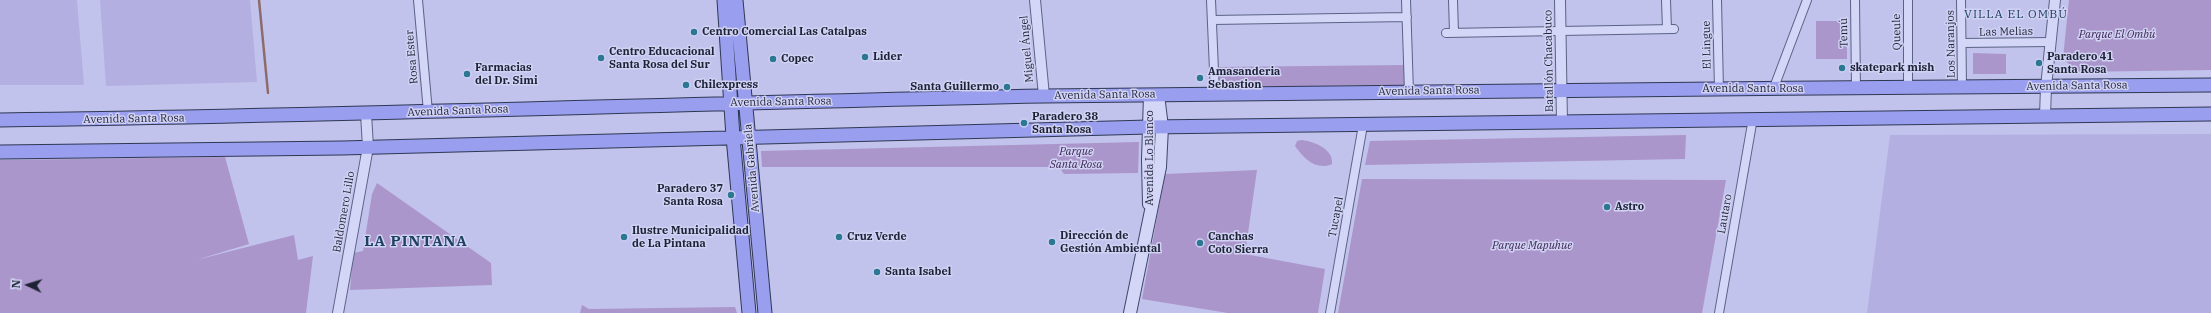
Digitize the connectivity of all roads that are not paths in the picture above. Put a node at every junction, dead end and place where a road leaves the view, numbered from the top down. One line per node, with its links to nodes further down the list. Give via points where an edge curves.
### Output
1 (418, 0): 35 (street, Rosa Ester)
2 (724, 0): 33 (main road, Avenida Gabriela)
3 (736, 0): 34 (main road, Avenida Gabriela)
4 (1035, 0): 32 (street, Miguel Ángel)
5 (1211, 0): 17 (street)
6 (1406, 0): 16 (street)
7 (1453, 0): 18 (street, via 1450,33)
8 (1560, 0): 18 (street, Batallón Chacabuco)
9 (1666, 0): 18 (street, via 1671,29)
10 (1717, 0): 26 (street, El Lingue)
11 (1807, 0): 27 (street)
12 (1854, 0): 25 (street, Temú)
13 (1908, 0): 23 (street, Queule)
14 (1961, 0): 20 (street, Los Naranjos)
15 (2054, 0): 19 (street)
16 (1407, 17): 17 (street); 28 (street)
17 (1212, 20): 30 (street)
18 (1561, 31): 31 (street, Batallón Chacabuco)
19 (2050, 42): 20 (street, Las Melias); 22 (street)
20 (1962, 43): 24 (street, Los Naranjos)
21 (2211, 85): 22 (main road, Avenida Santa Rosa)
22 (2046, 87): 24 (main road, Avenida Santa Rosa); 38 (street)
23 (1908, 88): 24 (main road, Avenida Santa Rosa); 25 (main road, Avenida Santa Rosa)
24 (1962, 88)
25 (1856, 89): 27 (main road, Avenida Santa Rosa)
26 (1719, 90): 27 (main road, Avenida Santa Rosa); 31 (main road, Avenida Santa Rosa, via 1651,88)
27 (1773, 90)
28 (1409, 92): 30 (main road, Avenida Santa Rosa); 31 (main road, Avenida Santa Rosa)
29 (1154, 94): 30 (main road, Avenida Santa Rosa); 32 (main road, Avenida Santa Rosa); 43 (main road, Avenida Lo Blanco); 44 (main road, Avenida Lo Blanco)
30 (1215, 94)
31 (1562, 95): 41 (street, Batallón Chacabuco)
32 (1044, 96): 34 (main road, Avenida Santa Rosa)
33 (731, 103): 34 (main road, Avenida Santa Rosa); 35 (main road, Avenida Santa Rosa); 46 (main road, Avenida Gabriela)
34 (746, 103): 45 (main road, Avenida Gabriela)
35 (428, 112): 36 (main road, Avenida Santa Rosa)
36 (366, 114): 40 (main road, Avenida Santa Rosa); 47 (street, Baldomero Lillo)
37 (2211, 114): 38 (main road)
38 (2046, 116): 39 (main road)
39 (1753, 118): 41 (main road); 57 (street, Lautaro)
40 (0, 120)
41 (1562, 123): 42 (main road)
42 (1363, 125): 44 (main road); 56 (street, Tucapel)
43 (1149, 127): 44 (main road); 45 (main road); 49 (main road, Avenida Lo Blanco)
44 (1162, 127): 50 (main road, Avenida Lo Blanco)
45 (749, 136): 46 (main road); 54 (main road, Avenida Gabriela)
46 (733, 137): 47 (main road); 53 (main road, Avenida Gabriela)
47 (368, 147): 48 (main road); 52 (street, Baldomero Lillo)
48 (0, 152)
49 (1148, 167): 50 (main road); 51 (main road, Avenida Lo Blanco)
50 (1160, 167): 51 (main road, Avenida Lo Blanco)
51 (1149, 221): 55 (main road, Avenida Lo Blanco)
52 (338, 313)
53 (749, 313)
54 (765, 313)
55 (1130, 313)
56 (1330, 313)
57 (1719, 313)

